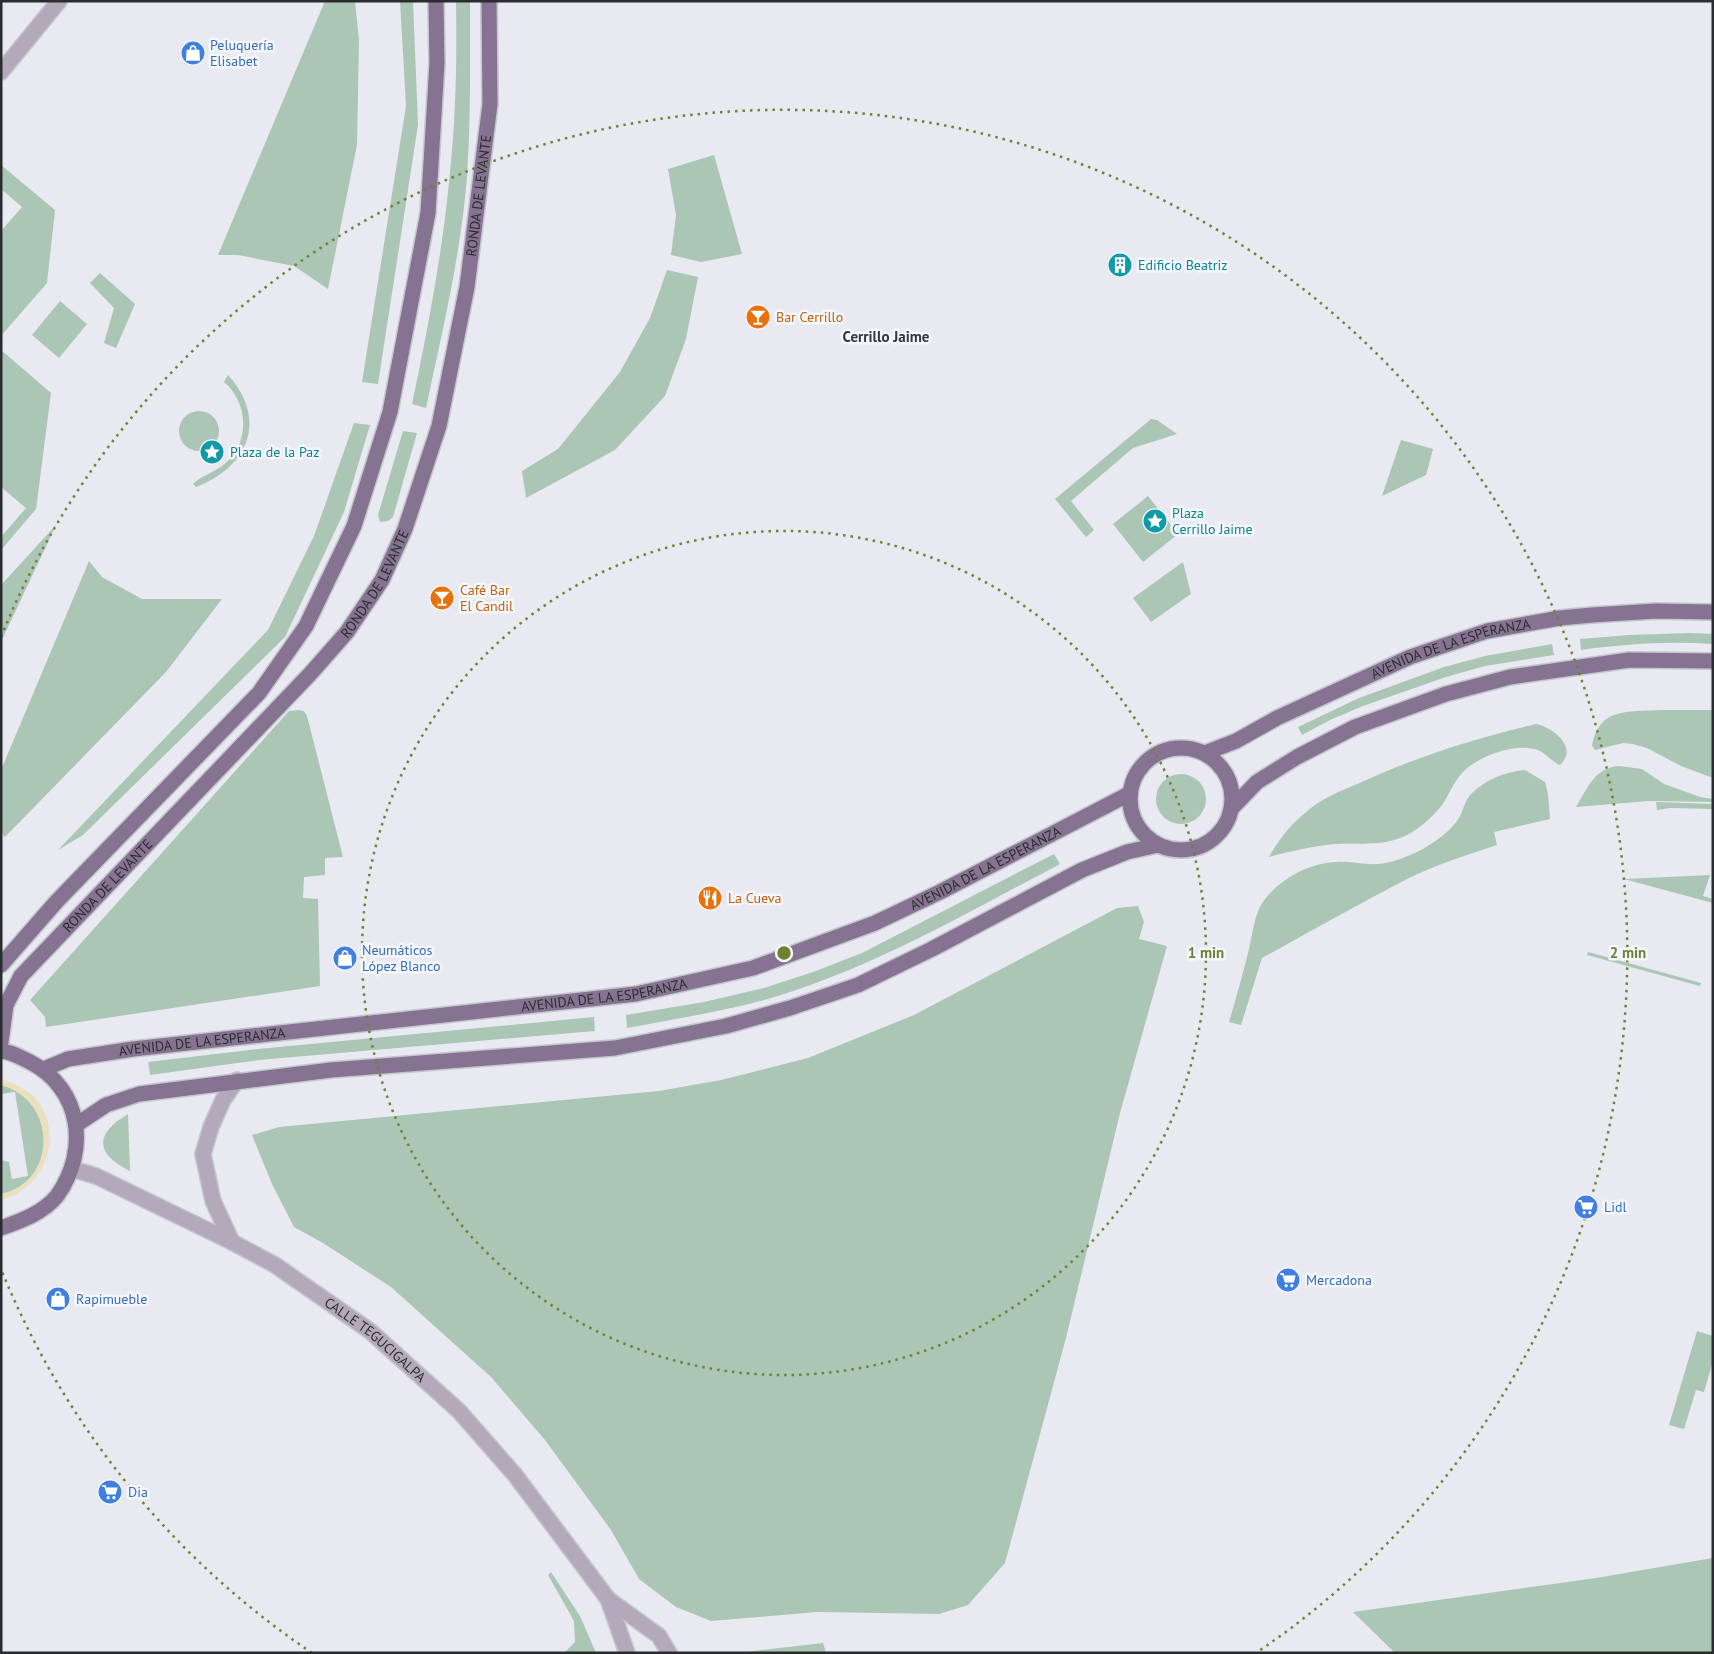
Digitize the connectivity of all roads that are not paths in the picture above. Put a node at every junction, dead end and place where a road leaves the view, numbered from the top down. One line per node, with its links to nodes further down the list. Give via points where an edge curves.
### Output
1 (59, 1): 4 (street)
2 (436, 1): 11 (main road, RONDA DE LEVANTE, via 428,213 390,412 354,526 306,626 259,693 72,885)
3 (489, 1): 12 (main road, RONDA DE LEVANTE, via 490,104 467,287 439,426 405,529 382,580 348,632 311,673 21,976 6,1005)
4 (1, 72)
5 (1713, 612): 7 (main road, AVENIDA DE LA ESPERANZA, via 1592,615 1487,631 1410,657)
6 (1713, 661): 9 (main road, via 1629,660 1510,677 1446,694 1355,727 1297,757 1257,782)
7 (1205, 753): 8 (main road, via 1179,748 1152,756 1133,779); 9 (main road, via 1218,763 1227,777 1232,793)
8 (1129, 794): 10 (main road, via 1135,824); 14 (main road, AVENIDA DE LA ESPERANZA, via 875,924 752,968 636,994 133,1050 68,1060)
9 (1231, 809): 10 (main road, via 1219,834 1208,843 1182,850)
10 (1158, 845): 15 (main road, via 1127,852 1082,870 858,985 726,1026 615,1048)
11 (1, 965)
12 (1, 1042)
13 (1, 1051): 14 (main road, via 12,1052)
14 (44, 1069): 16 (main road, via 70,1104)
15 (237, 1080): 16 (main road, via 139,1094 106,1105); 19 (street, via 219,1109 203,1154 213,1201)
16 (76, 1125): 17 (main road, via 77,1147)
17 (72, 1169): 18 (main road, via 56,1197 38,1212); 19 (street, CALLE TEGUCIGALPA, via 96,1176)
18 (1, 1228)
19 (232, 1242): 20 (street, CALLE TEGUCIGALPA, via 274,1265 370,1331 459,1411 515,1475)
20 (608, 1599): 21 (street, CALLE TEGUCIGALPA); 22 (street, CALLE TEGUCIGALPA, via 659,1636)
21 (627, 1653)
22 (669, 1653)

